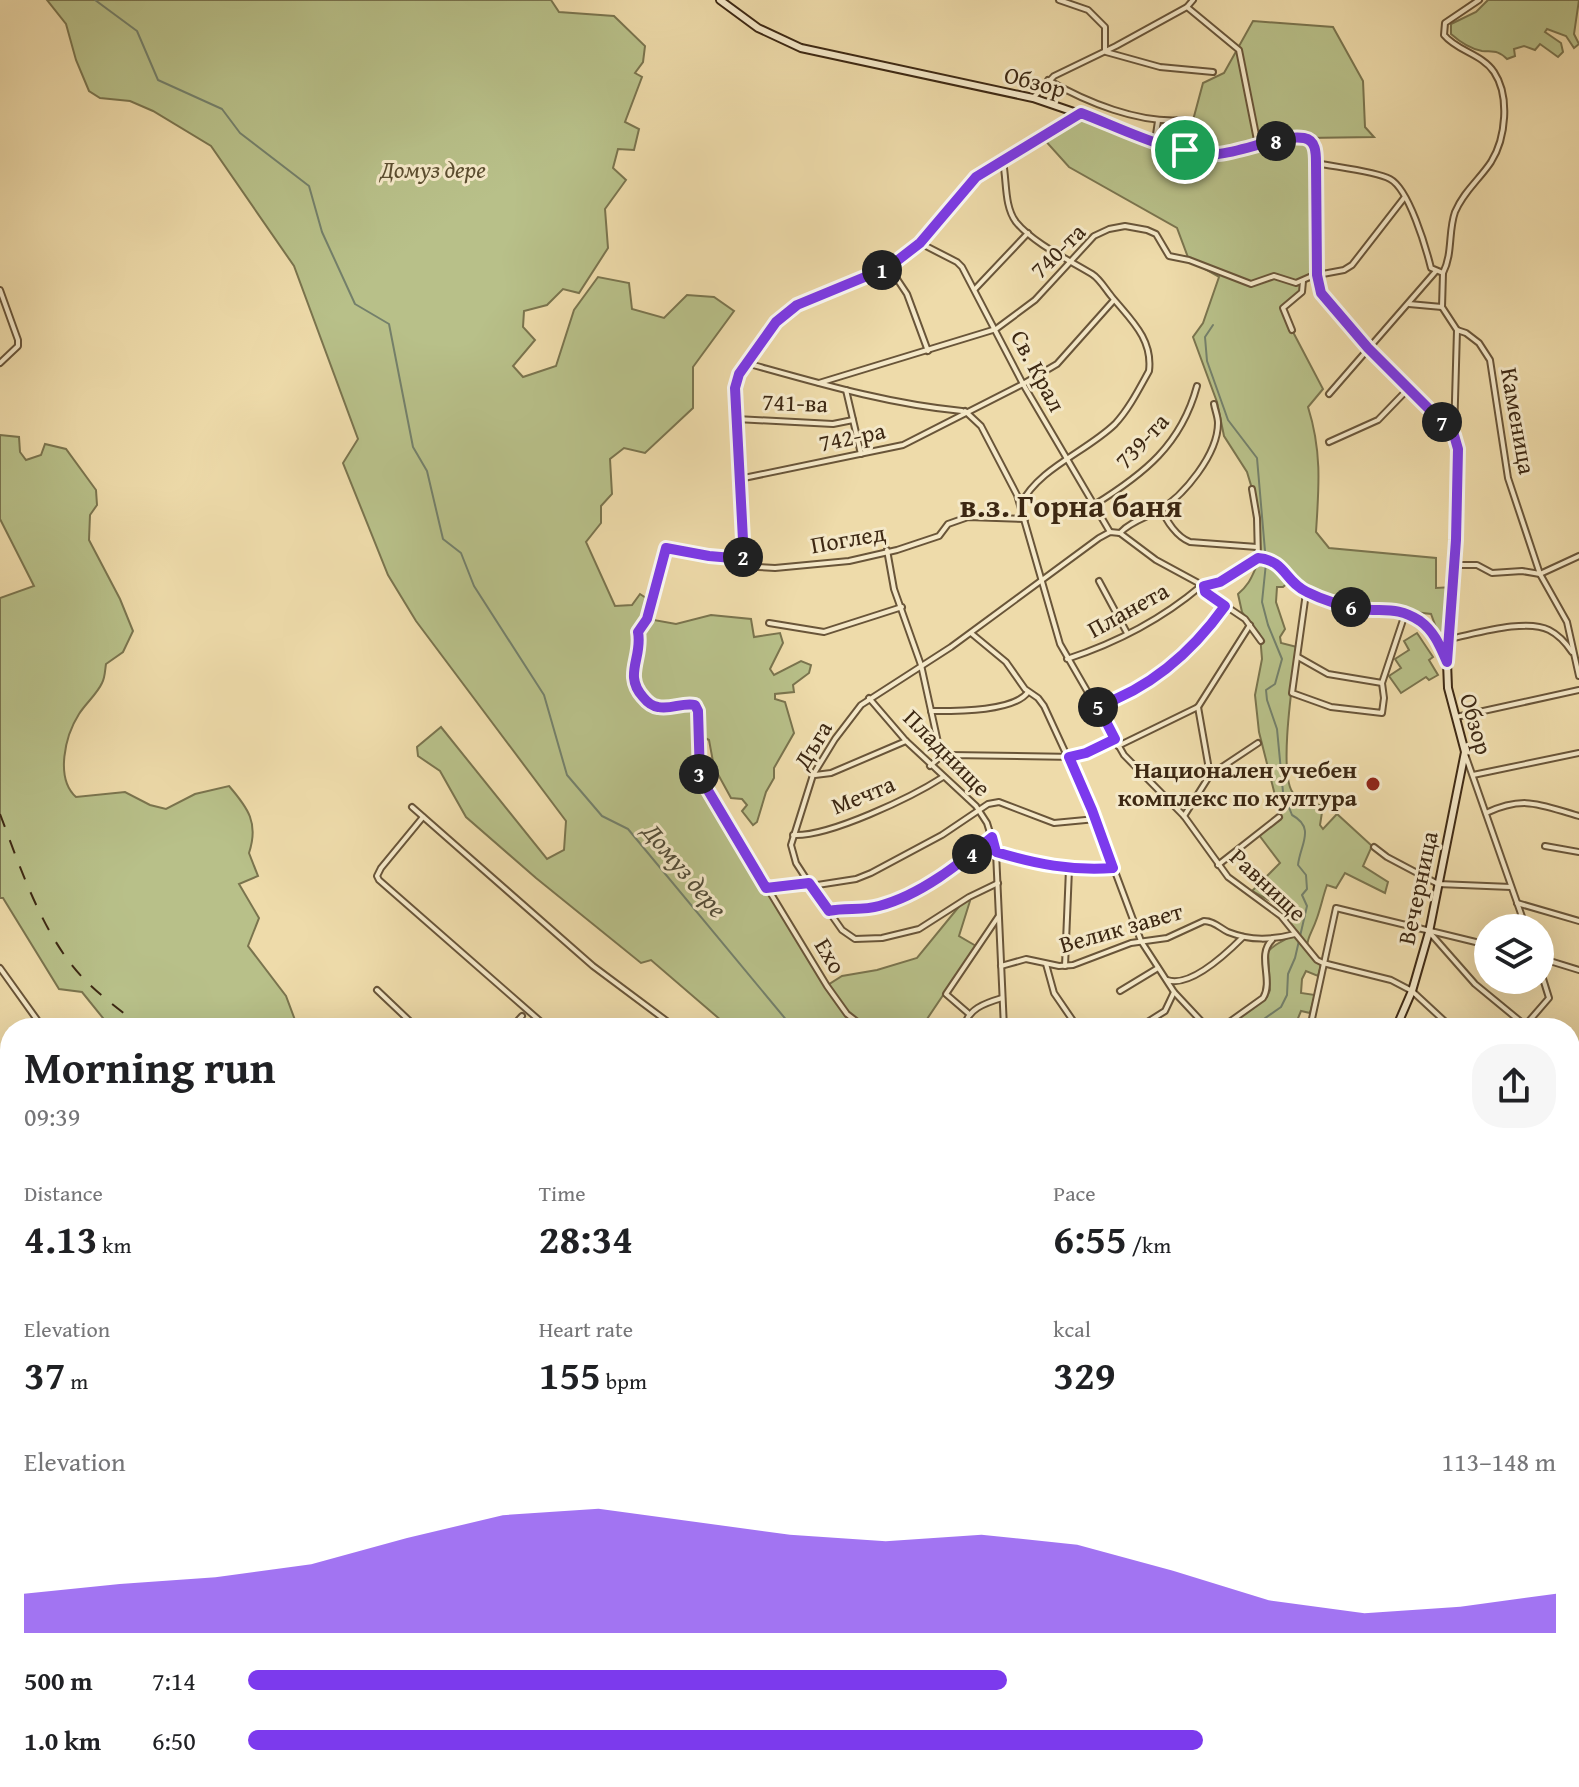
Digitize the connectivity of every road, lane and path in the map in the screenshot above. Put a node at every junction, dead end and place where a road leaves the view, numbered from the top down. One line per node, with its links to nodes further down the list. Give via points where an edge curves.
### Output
1 (720, 0): 9 (street, Обзор, via 758,28 801,48)
2 (1059, 0): 6 (street, via 1088,10 1105,27)
3 (1193, 0): 5 (street)
4 (1479, 0): 23 (street, via 1445,23 1444,35 1495,74 1503,97 1502,132 1490,163 1456,211)
5 (1187, 7): 6 (street); 14 (street, via 1239,50)
6 (1105, 51): 7 (street, via 1160,67); 8 (street)
7 (1213, 72)
8 (1048, 80): 9 (street); 12 (street)
9 (1033, 98): 10 (street, Обзор)
10 (1081, 113): 13 (street, Обзор); 15 (street)
11 (1184, 120): 12 (street)
12 (1158, 121): 13 (street)
13 (1155, 141): 14 (street, Обзор, via 1214,154)
14 (1258, 145): 16 (street, Обзор, via 1304,138 1315,149)
15 (1002, 162): 18 (street, via 1010,212); 19 (street, via 976,177)
16 (1316, 163): 17 (street, via 1390,179); 24 (street)
17 (1404, 198): 22 (street); 24 (street, 740-та, via 1352,265)
18 (1028, 233): 20 (street); 26 (street)
19 (920, 243): 21 (street); 26 (street, Св. Крал, via 960,264)
20 (1071, 261): 25 (street, 740-та, via 1094,236 1125,226 1156,234 1175,259 1243,282 1274,276); 28 (street, via 1094,275); 31 (street, 740-та, via 1035,300)
21 (889, 267): 35 (street, via 907,294); 37 (street, via 797,305 776,322)
22 (1436, 271): 23 (street); 29 (street)
23 (1443, 273): 30 (street)
24 (1317, 275): 25 (street, 740-та); 34 (street, via 1327,302)
25 (1303, 281): 32 (street, via 1302,292 1283,308)
26 (975, 289): 31 (street, Св. Крал)
27 (0, 290): 36 (street, via 18,340)
28 (1114, 300): 39 (street, 742-ра, via 1057,364); 51 (street, via 1138,326 1149,352 1149,371 1114,425)
29 (1408, 304): 30 (street); 34 (street)
30 (1442, 307): 33 (street, Каменица)
31 (996, 329): 35 (street, 740-та); 39 (street, Св. Крал)
32 (1292, 330)
33 (1457, 330): 48 (street); 67 (street, Каменица, via 1479,343 1490,360 1508,478)
34 (1368, 348): 41 (street); 43 (street)
35 (928, 351): 38 (street, 740-та)
36 (0, 363)
37 (746, 363): 38 (street); 46 (street, via 735,388)
38 (819, 383): 42 (street)
39 (1023, 384): 45 (street, 742-ра); 51 (street, Св. Крал)
40 (1197, 386): 54 (street, 739-та, via 1186,421 1167,446 1135,480)
41 (1408, 389): 48 (street); 49 (street, via 1378,420)
42 (845, 390): 45 (street); 47 (street)
43 (1329, 394)
44 (1214, 404): 56 (street, via 1218,424 1209,453 1199,472)
45 (965, 411): 50 (street, 742-ра, via 903,445); 55 (street, Равнище, via 993,444)
46 (736, 419): 47 (street, 741-ва, via 819,424); 52 (street)
47 (853, 420): 50 (street)
48 (1454, 435): 66 (street, Обзор, via 1459,470)
49 (1329, 442)
50 (861, 454): 52 (street, 742-ра)
51 (1067, 462): 54 (street, Св. Крал); 55 (street, via 1033,484)
52 (739, 479): 65 (street)
53 (1252, 489): 60 (street)
54 (1094, 505): 58 (street, Св. Крал)
55 (1020, 506): 57 (street, Равнище)
56 (1162, 509): 59 (street); 60 (street, via 1190,542)
57 (1025, 519): 62 (street, Поглед, via 968,517 948,524 939,536); 68 (street, Равнище)
58 (1110, 532): 59 (street); 68 (street, Дъга)
59 (1120, 533): 70 (street)
60 (1257, 547): 64 (street)
61 (672, 548): 65 (street, Поглед); 129 (street, Ехо, via 666,548 647,619 638,632 635,688 658,707 695,705 700,777)
62 (887, 550): 65 (street, Поглед, via 849,561 775,568); 73 (street)
63 (1579, 556): 67 (street)
64 (1258, 558): 70 (street, Планета, via 1220,582); 71 (street, via 1278,563)
65 (744, 559)
66 (1455, 565): 67 (street, via 1477,565 1492,573); 79 (street, Обзор)
67 (1540, 574): 81 (street, Каменица, via 1567,622)
68 (1040, 580): 77 (street, Дъга); 83 (street, Равнище)
69 (1099, 581): 78 (street)
70 (1203, 586): 72 (street); 78 (street, Планета)
71 (1306, 592): 74 (street, via 1357,608); 82 (street)
72 (1225, 606): 76 (street); 91 (street, via 1209,629 1142,688)
73 (902, 607): 75 (street, via 824,632); 85 (street)
74 (1405, 614): 84 (street, via 1435,635); 87 (street)
75 (769, 623)
76 (1250, 625): 80 (street); 92 (street)
77 (971, 633): 85 (street, Дъга); 89 (street, via 1006,662)
78 (1127, 633): 83 (street, Планета)
79 (1449, 639): 81 (street, via 1539,626 1564,640); 84 (street, Обзор)
80 (1261, 641)
81 (1573, 654): 86 (street, Каменица)
82 (1297, 657): 87 (street, via 1328,674); 87 (street, via 1292,693 1331,707 1382,713)
83 (1067, 659): 91 (street, Равнище)
84 (1447, 662): 94 (street, Обзор)
85 (921, 665): 90 (street, Дъга); 93 (street)
86 (1579, 676)
87 (1382, 683)
88 (1579, 690): 94 (street)
89 (1028, 692): 93 (street, via 1005,705); 102 (street, via 1041,701)
90 (869, 698): 96 (street, Пладнище); 104 (street, Дъга)
91 (1098, 706): 95 (street, Равнище)
92 (1198, 707): 98 (street); 105 (street)
93 (931, 711): 101 (street)
94 (1455, 717): 99 (street, Обзор)
95 (1115, 739): 98 (street, Равнище); 102 (street)
96 (906, 741): 103 (street, Пладнище); 104 (street, via 831,773)
97 (1258, 743): 105 (street)
98 (1118, 746): 111 (street, Равнище)
99 (1465, 752): 106 (street, Обзор); 126 (street, Вечерница)
100 (1579, 753): 106 (street)
101 (941, 756): 102 (street); 103 (street)
102 (1069, 757): 115 (street)
103 (930, 766): 107 (street, Пладнище)
104 (813, 775): 116 (street, Дъга)
105 (1210, 775): 111 (street)
106 (1473, 775): 110 (street, Обзор)
107 (943, 777): 109 (street, Пладнище); 116 (street, Мечта, via 815,834)
108 (412, 807): 113 (street)
109 (979, 810): 115 (street, via 999,802 1054,823); 117 (street, Пладнище); 127 (street, via 871,873)
110 (1486, 813): 112 (street, via 1512,802 1529,802); 128 (street, Обзор)
111 (1184, 816): 122 (street, Равнище)
112 (1579, 816)
113 (423, 817): 159 (street, via 381,868 379,880); 160 (street, via 593,966)
114 (1279, 817): 122 (street)
115 (1096, 819): 123 (street)
116 (793, 835): 127 (street, via 791,852)
117 (992, 837): 120 (street, Пладнище); 131 (street, via 952,869 892,901)
118 (1545, 846): 121 (street)
119 (1374, 847): 126 (street)
120 (996, 852): 124 (street); 125 (street, Пладнище)
121 (1579, 852)
122 (1218, 865): 136 (street, Равнище, via 1281,916)
123 (1113, 868): 124 (street); 139 (street)
124 (1069, 869): 145 (street)
125 (998, 883): 131 (street, via 919,929 882,938 852,938); 133 (street, Пладнище)
126 (1438, 884): 128 (street); 135 (street, Вечерница)
127 (810, 885): 129 (street); 131 (street)
128 (1511, 887): 130 (street, Обзор)
129 (766, 888): 161 (street, Ехо)
130 (1517, 903): 132 (street, Обзор); 134 (street)
131 (829, 911)
132 (1521, 914)
133 (998, 917): 144 (street, Пладнище); 156 (street, via 946,994)
134 (1579, 921)
135 (1429, 932): 140 (street); 142 (street, via 1336,908); 152 (street, Вечерница); 171 (street, via 1475,984)
136 (1295, 934): 138 (street, Велик завет); 142 (street, Равнище)
137 (1243, 937): 138 (street, Велик завет); 139 (street, Велик завет, via 1204,921 1167,938); 149 (street, via 1192,977)
138 (1272, 940): 167 (street, via 1265,952 1267,991)
139 (1141, 941): 145 (street, Велик завет); 147 (street)
140 (1474, 942)
141 (1554, 962): 148 (street)
142 (1323, 963): 152 (street, via 1391,980); 168 (street)
143 (1046, 964): 144 (street, Велик завет, via 1026,959); 145 (street, Велик завет); 164 (street, via 1054,993)
144 (1001, 966): 155 (street, Пладнище)
145 (1065, 966)
146 (0, 968): 157 (street)
147 (1158, 968): 149 (street); 151 (street)
148 (1579, 970)
149 (1165, 979): 153 (street)
150 (377, 990): 158 (street)
151 (1120, 991)
152 (1412, 991): 169 (street, Вечерница); 170 (street)
153 (1174, 992): 165 (street, via 1165,1011); 166 (street)
154 (1548, 994): 172 (street)
155 (1002, 998): 156 (street); 163 (street, Пладнище)
156 (968, 1013): 162 (street)
157 (36, 1018)
158 (406, 1018)
159 (537, 1018)
160 (664, 1018)
161 (852, 1018)
162 (967, 1018)
163 (1003, 1018)
164 (1071, 1018)
165 (1154, 1018)
166 (1198, 1018)
167 (1235, 1018)
168 (1312, 1018)
169 (1400, 1018)
170 (1441, 1018)
171 (1515, 1018)
172 (1532, 1018)

